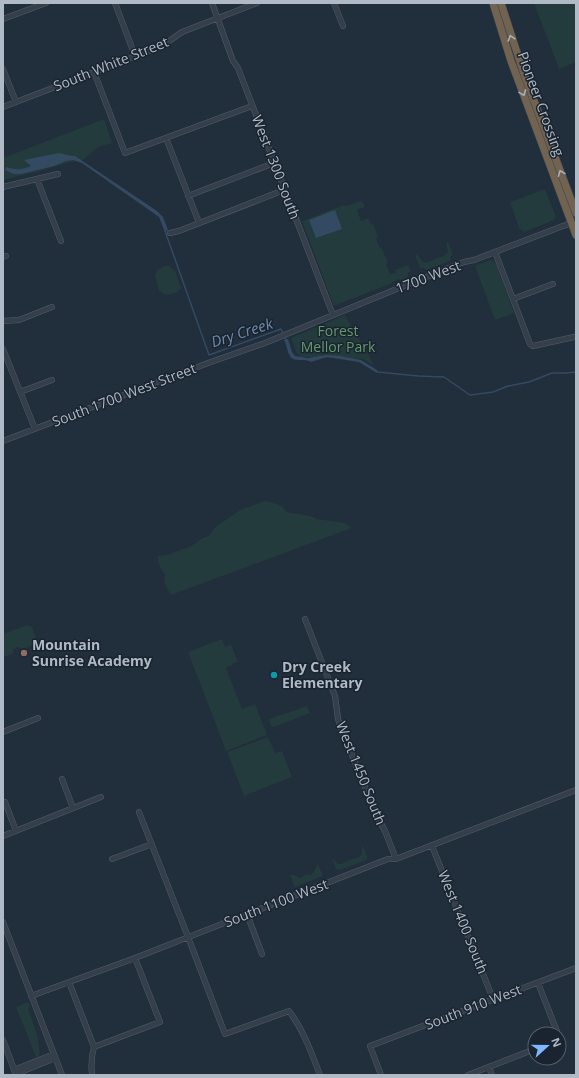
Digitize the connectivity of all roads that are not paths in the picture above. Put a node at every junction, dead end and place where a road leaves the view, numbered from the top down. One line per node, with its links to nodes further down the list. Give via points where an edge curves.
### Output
1 (46, 3): 9 (street)
2 (115, 3): 11 (street)
3 (212, 3): 8 (street, West 1300 South)
4 (257, 3): 8 (street, South White Street)
5 (334, 3): 10 (street)
6 (493, 3): 26 (highway, Pioneer Crossing, one-way to 26, via 511,61)
7 (501, 3): 24 (highway, Pioneer Crossing, one-way to 7, via 524,74)
8 (218, 19): 11 (street, South White Street, via 182,32 162,46); 15 (street, West 1300 South)
9 (3, 20)
10 (343, 26)
11 (136, 56): 13 (street, South White Street)
12 (3, 69): 14 (street)
13 (94, 72): 14 (street, South White Street); 17 (street, via 125,153)
14 (16, 102): 16 (street, South White Street)
15 (252, 106): 17 (street); 18 (street, West 1300 South)
16 (3, 107)
17 (166, 138): 23 (street)
18 (274, 163): 22 (street, West 1300 South); 23 (street)
19 (58, 174): 20 (street)
20 (37, 179): 21 (street); 29 (street)
21 (3, 187)
22 (284, 190): 27 (street); 34 (street, West 1300 South)
23 (188, 196): 25 (street)
24 (575, 212)
25 (198, 220)
26 (574, 222): 28 (highway, Pioneer Crossing); 30 (street, 1700 West)
27 (170, 233)
28 (576, 235)
29 (61, 241)
30 (495, 252): 32 (street); 34 (street, 1700 West)
31 (553, 284): 32 (street)
32 (513, 299): 37 (street, via 533,346)
33 (52, 307): 35 (street, via 19,320)
34 (332, 315): 36 (street, 1700 West)
35 (3, 322)
36 (284, 336): 41 (street, South 1700 West Street)
37 (574, 336)
38 (3, 349): 40 (street)
39 (52, 380): 40 (street)
40 (20, 392): 41 (street)
41 (34, 429): 42 (street, South 1700 West Street)
42 (3, 441)
43 (305, 619): 56 (street, West 1450 South, via 335,696 341,728)
44 (38, 718): 45 (street)
45 (3, 732)
46 (62, 779): 50 (street)
47 (576, 790): 55 (street, South 1100 West)
48 (101, 797): 50 (street)
49 (5, 802): 52 (street)
50 (73, 808): 52 (street)
51 (139, 812): 54 (street)
52 (16, 831): 53 (street)
53 (3, 836)
54 (152, 844): 57 (street); 60 (street)
55 (432, 846): 56 (street, South 1100 West); 67 (street, West 1400 South)
56 (396, 859): 58 (street, South 1100 West, via 388,859)
57 (112, 860)
58 (247, 914): 60 (street, South 1100 West); 61 (street)
59 (3, 922): 66 (street)
60 (188, 937): 62 (street, South 1100 West); 77 (street, via 225,1034 289,1011 307,1041)
61 (262, 954)
62 (135, 958): 64 (street, South 1100 West); 70 (street, via 160,1022)
63 (576, 968): 65 (street, South 910 West)
64 (69, 982): 66 (street, South 1100 West); 70 (street)
65 (538, 983): 67 (street, South 910 West); 68 (street)
66 (31, 996): 72 (street)
67 (493, 999): 78 (street, South 910 West, via 370,1046)
68 (555, 1026)
69 (3, 1040): 74 (street)
70 (94, 1047): 76 (street, via 91,1060)
71 (527, 1052): 73 (street)
72 (55, 1056): 74 (street); 75 (street)
73 (489, 1067): 79 (street); 80 (street)
74 (16, 1073)
75 (62, 1075)
76 (92, 1075)
77 (320, 1075)
78 (381, 1075)
79 (468, 1075)
80 (492, 1075)

